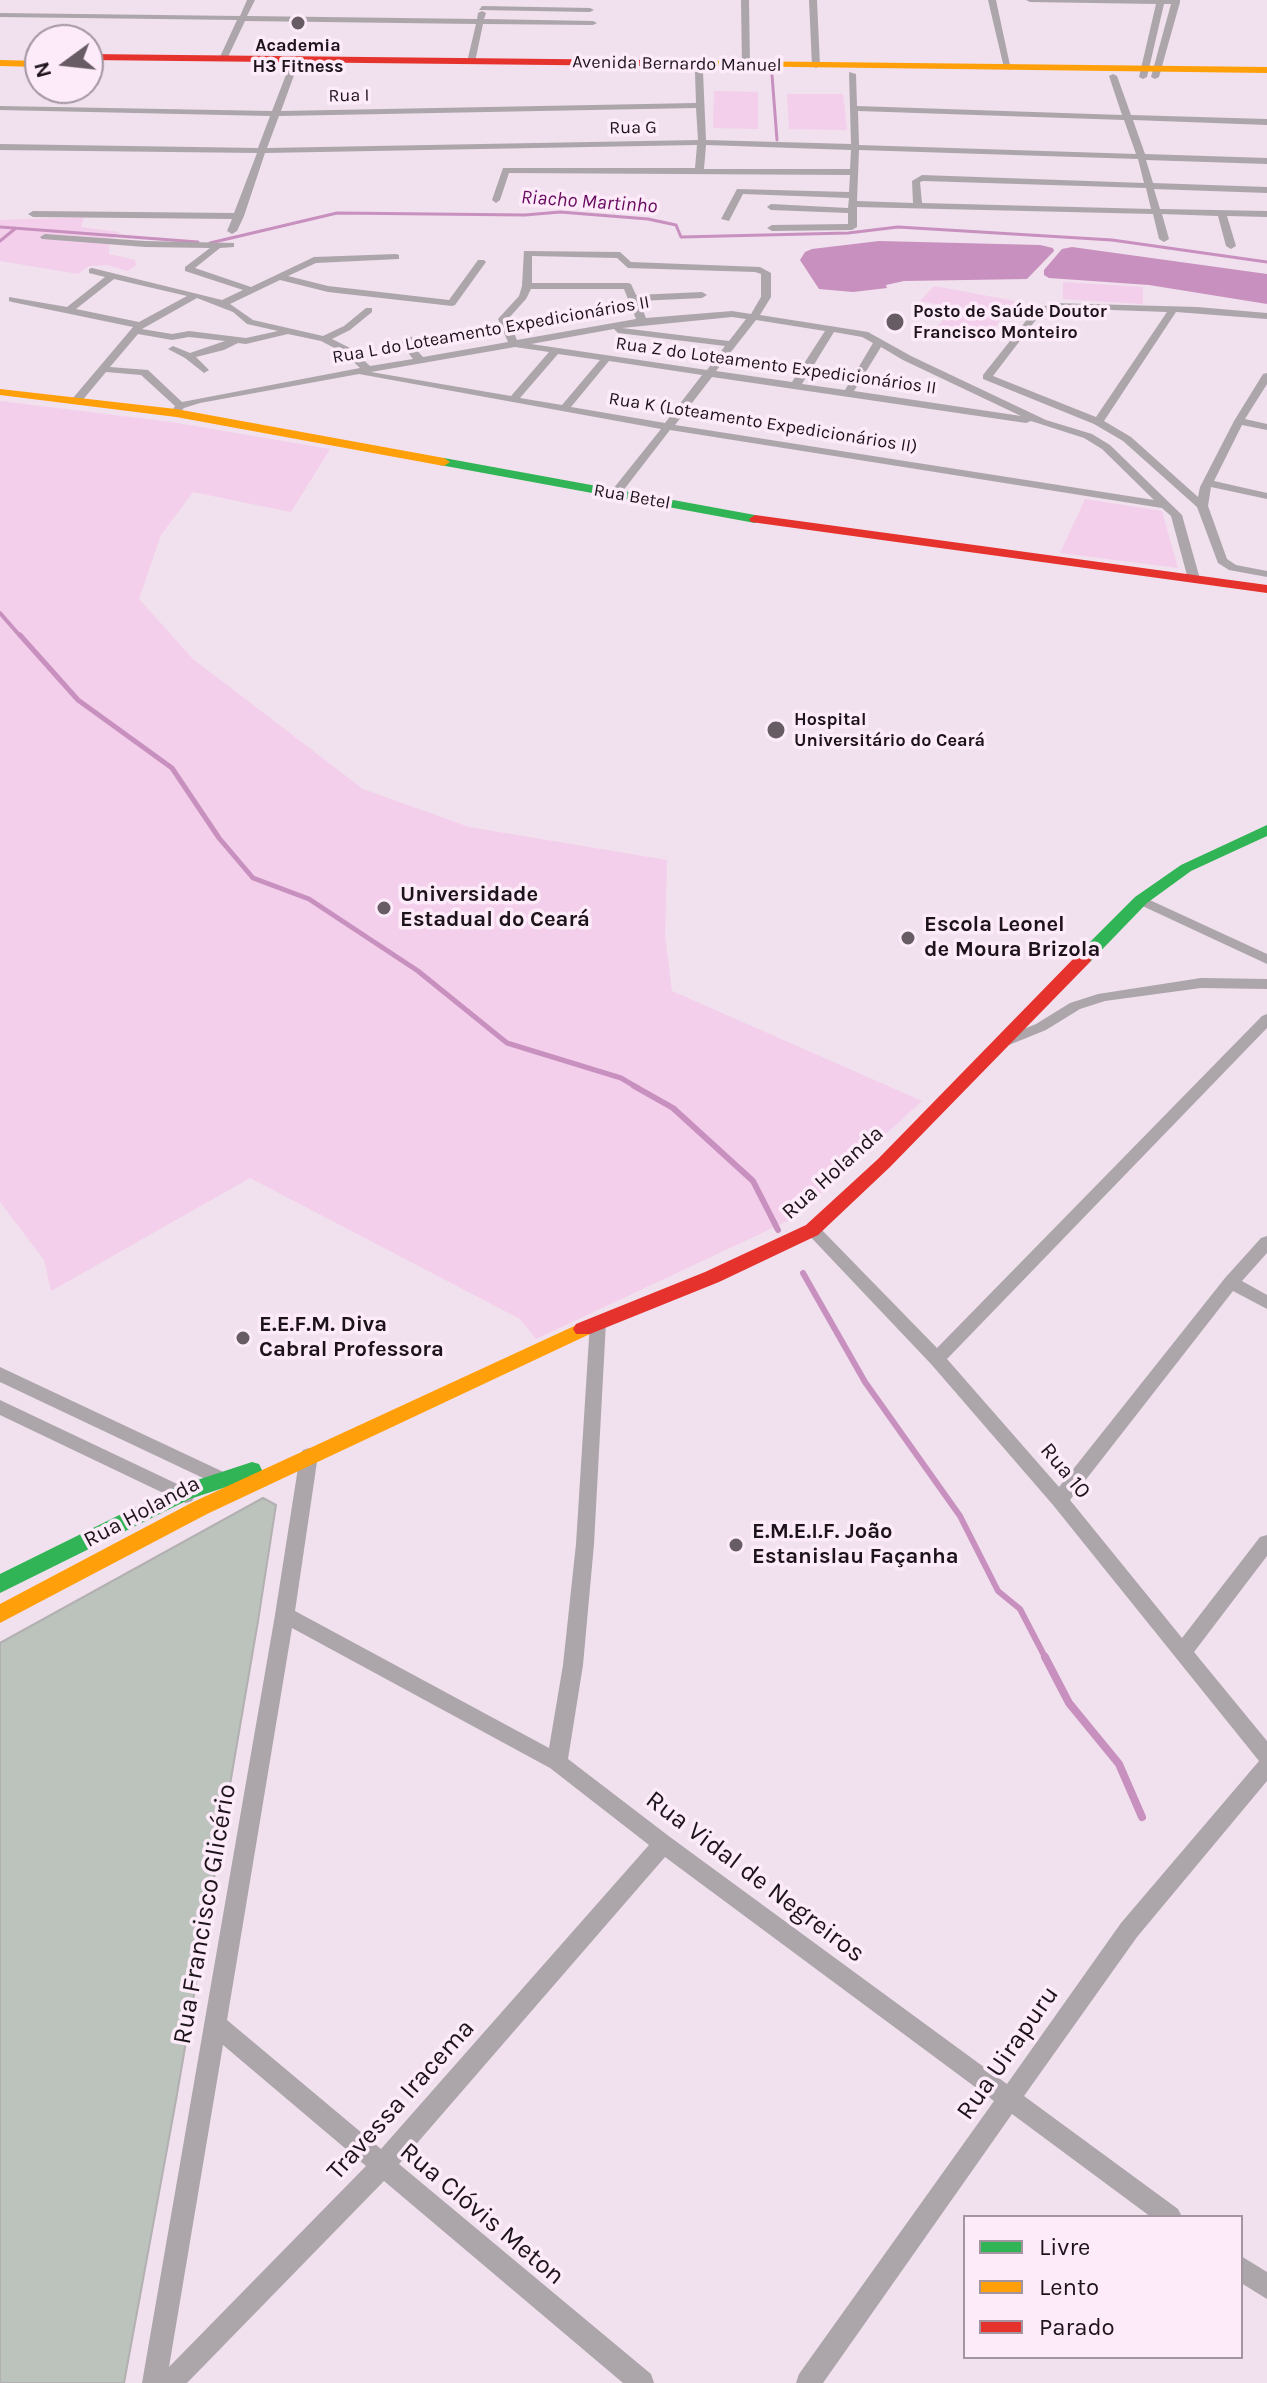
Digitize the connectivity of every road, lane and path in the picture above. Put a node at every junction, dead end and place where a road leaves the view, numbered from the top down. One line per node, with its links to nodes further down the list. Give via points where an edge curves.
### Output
1 (251, 0): 11 (street)
2 (745, 0): 24 (street)
3 (813, 0): 25 (street)
4 (992, 0): 27 (street)
5 (1030, 0): 6 (street)
6 (1161, 1): 7 (street); 30 (street)
7 (1176, 1): 30 (street)
8 (483, 4): 9 (street); 12 (street)
9 (590, 10)
10 (4, 15): 11 (street)
11 (242, 18): 12 (street); 17 (street)
12 (480, 22): 13 (street); 18 (street)
13 (593, 23)
14 (0, 56): 15 (main road)
15 (24, 56)
16 (104, 57): 17 (main road, Avenida Bernardo Manuel)
17 (223, 59): 22 (main road, Avenida Bernardo Manuel)
18 (471, 62): 23 (main road, Avenida Bernardo Manuel); 24 (main road, Avenida Bernardo Manuel)
19 (0, 63): 20 (main road)
20 (24, 64)
21 (104, 64): 26 (main road, Avenida Bernardo Manuel)
22 (354, 64): 23 (main road, Avenida Bernardo Manuel); 26 (main road, Avenida Bernardo Manuel)
23 (378, 64): 29 (main road, Avenida Bernardo Manuel)
24 (746, 65): 25 (main road, Avenida Bernardo Manuel)
25 (816, 66): 27 (main road, Avenida Bernardo Manuel)
26 (293, 67): 37 (street)
27 (1008, 68): 30 (main road, Avenida Bernardo Manuel)
28 (1267, 70): 30 (main road, Avenida Bernardo Manuel)
29 (699, 72): 31 (main road, Avenida Bernardo Manuel); 34 (street)
30 (1150, 73): 32 (main road, Avenida Bernardo Manuel); 33 (main road, Avenida Bernardo Manuel)
31 (852, 74): 32 (main road, Avenida Bernardo Manuel); 36 (street)
32 (1113, 76): 38 (street)
33 (1267, 77)
34 (699, 105): 37 (street, Rua I); 40 (street)
35 (0, 108): 37 (street, Rua I)
36 (854, 108): 38 (street); 41 (street)
37 (274, 114): 43 (street)
38 (1125, 116): 39 (street); 44 (street)
39 (1267, 122)
40 (702, 142): 41 (street, Rua G); 43 (street, Rua G); 46 (street)
41 (855, 145): 44 (street, Rua G); 47 (street)
42 (0, 147): 43 (street, Rua G)
43 (261, 151): 58 (street)
44 (1141, 156): 45 (street, Rua G); 48 (street)
45 (1267, 161)
46 (699, 170): 47 (street); 50 (street, via 506,170)
47 (854, 172): 51 (street)
48 (1150, 184): 49 (street); 52 (street, via 922,178 916,181); 54 (street)
49 (1267, 190)
50 (496, 200)
51 (852, 203): 52 (street); 53 (street); 59 (street, via 740,191); 60 (street, via 850,228)
52 (918, 205): 54 (street)
53 (771, 207)
54 (1157, 210): 55 (street); 63 (street)
55 (1221, 212): 57 (street); 65 (street)
56 (33, 214): 58 (street)
57 (1267, 214)
58 (239, 216): 61 (street)
59 (726, 219)
60 (772, 228)
61 (232, 231)
62 (45, 237): 66 (street)
63 (1164, 239)
64 (231, 245): 66 (street)
65 (1231, 246)
66 (216, 247): 74 (street, via 189,266 192,270)
67 (396, 257): 72 (street, via 314,260)
68 (481, 262): 72 (street, via 452,303 328,289)
69 (703, 267): 73 (street, via 628,265 620,255 527,253); 76 (street); 85 (street, via 766,274 766,297)
70 (92, 271): 71 (street)
71 (113, 275): 75 (street); 80 (street)
72 (277, 276): 74 (street)
73 (527, 286): 77 (street, via 628,286); 95 (street, via 503,319)
74 (248, 289): 79 (street)
75 (196, 295): 79 (street); 88 (street)
76 (702, 295): 77 (street); 83 (street)
77 (634, 298): 86 (street)
78 (12, 299): 80 (street)
79 (224, 303): 90 (street, via 250,322)
80 (69, 310): 88 (street)
81 (369, 310): 91 (street)
82 (1173, 310): 84 (street); 117 (street); 117 (street, via 1046,308 987,374 991,381)
83 (703, 315): 85 (street, Rua L do Loteamento Expedicionários II); 86 (street, Rua L do Loteamento Expedicionários II)
84 (1267, 316)
85 (750, 317): 89 (street, Rua L do Loteamento Expedicionários II); 96 (street)
86 (642, 321): 87 (street, Rua L do Loteamento Expedicionários II)
87 (595, 327): 95 (street, Rua L do Loteamento Expedicionários II); 96 (street)
88 (137, 328): 93 (street, via 166,336); 102 (street)
89 (831, 329): 94 (street, Rua L do Loteamento Expedicionários II, via 865,334); 108 (street)
90 (289, 331): 91 (street); 93 (street)
91 (324, 339): 103 (street)
92 (408, 339): 101 (street)
93 (236, 340): 99 (street)
94 (879, 342): 110 (street); 116 (street, Rua L do Loteamento Expedicionários II)
95 (509, 343): 98 (street, Rua Z do Loteamento Expedicionários II); 101 (street, Rua L do Loteamento Expedicionários II)
96 (731, 344): 106 (street)
97 (173, 349): 99 (street)
98 (556, 350): 100 (street, Rua Z do Loteamento Expedicionários II); 112 (street)
99 (189, 356): 104 (street)
100 (607, 358): 106 (street, Rua Z do Loteamento Expedicionários II); 113 (street)
101 (419, 359): 103 (street, Rua L do Loteamento Expedicionários II)
102 (102, 369): 111 (street); 114 (street, via 144,372)
103 (367, 369): 105 (street, Rua L do Loteamento Expedicionários II)
104 (204, 370)
105 (355, 372): 112 (street, Rua K (Loteamento Expedicionários II)); 114 (street, Rua L do Loteamento Expedicionários II)
106 (710, 373): 108 (street, Rua Z do Loteamento Expedicionários II); 118 (street)
107 (1267, 376): 115 (street)
108 (795, 386): 110 (street, Rua Z do Loteamento Expedicionários II)
109 (0, 392): 111 (main road, Rua Betel)
110 (848, 393): 116 (street, Rua Z do Loteamento Expedicionários II)
111 (77, 400): 114 (main road, Rua Betel)
112 (513, 400): 113 (street, Rua K (Loteamento Expedicionários II))
113 (564, 409): 118 (street, Rua K (Loteamento Expedicionários II))
114 (178, 410): 123 (main road, Rua Betel)
115 (1239, 421): 119 (street); 121 (street)
116 (1042, 422): 125 (street, Rua L do Loteamento Expedicionários II, via 1099,442)
117 (1098, 422): 120 (street, via 1127,439)
118 (669, 427): 123 (street); 125 (street, Rua K (Loteamento Expedicionários II))
119 (1267, 427)
120 (1172, 481): 121 (street); 126 (street)
121 (1208, 482): 122 (street); 124 (street); 126 (street)
122 (1267, 489)
123 (615, 494): 128 (main road, Rua Betel, via 762,520)
124 (1267, 496)
125 (1167, 505): 128 (street, Rua L do Loteamento Expedicionários II, via 1176,515)
126 (1202, 506): 127 (street, via 1222,561)
127 (1267, 574)
128 (1194, 579): 129 (main road, Rua Betel)
129 (1267, 589)
130 (1267, 830): 131 (main road, Rua Holanda, via 1186,868)
131 (1141, 900): 132 (street); 135 (main road, Rua Holanda)
132 (1267, 960)
133 (1267, 984): 135 (street, via 1201,983 1103,997)
134 (1267, 1019): 141 (street)
135 (998, 1044): 136 (main road, Rua Holanda)
136 (812, 1230): 140 (main road, Rua Holanda); 141 (street, Rua 10)
137 (1267, 1242): 138 (street)
138 (1231, 1282): 139 (street); 148 (street)
139 (1267, 1303)
140 (598, 1322): 144 (main road, Rua Holanda); 156 (street, via 583,1559)
141 (937, 1359): 148 (street, Rua 10)
142 (0, 1374): 145 (street)
143 (0, 1407): 147 (street)
144 (309, 1455): 145 (main road, Rua Holanda); 146 (main road, Rua Holanda); 153 (street, Rua Francisco Glicério)
145 (221, 1478): 146 (street); 147 (main road, Rua Holanda)
146 (240, 1488): 149 (main road, Rua Holanda)
147 (183, 1493): 149 (street); 151 (main road, Rua Holanda)
148 (1059, 1500): 154 (street, Rua 10)
149 (200, 1508): 152 (main road, Rua Holanda)
150 (1267, 1542): 154 (street)
151 (0, 1584)
152 (0, 1614)
153 (285, 1615): 156 (street, Rua Vidal de Negreiros); 159 (street, Rua Francisco Glicério)
154 (1183, 1651): 155 (street, Rua 10)
155 (1267, 1756)
156 (557, 1762): 158 (street, Rua Vidal de Negreiros)
157 (1267, 1766): 160 (street, Rua Uirapuru, via 1129,1930)
158 (663, 1844): 160 (street, Rua Vidal de Negreiros); 161 (street, Travessa Iracema)
159 (215, 2024): 161 (street, Rua Clóvis Meton); 165 (street, Rua Francisco Glicério)
160 (1009, 2101): 162 (street, Rua Vidal de Negreiros); 168 (street, Rua Uirapuru)
161 (381, 2167): 166 (street, Travessa Iracema); 167 (street, Rua Clóvis Meton)
162 (1167, 2215)
163 (1243, 2269): 164 (street)
164 (1267, 2287)
165 (154, 2383)
166 (170, 2383)
167 (642, 2383)
168 (808, 2383)

